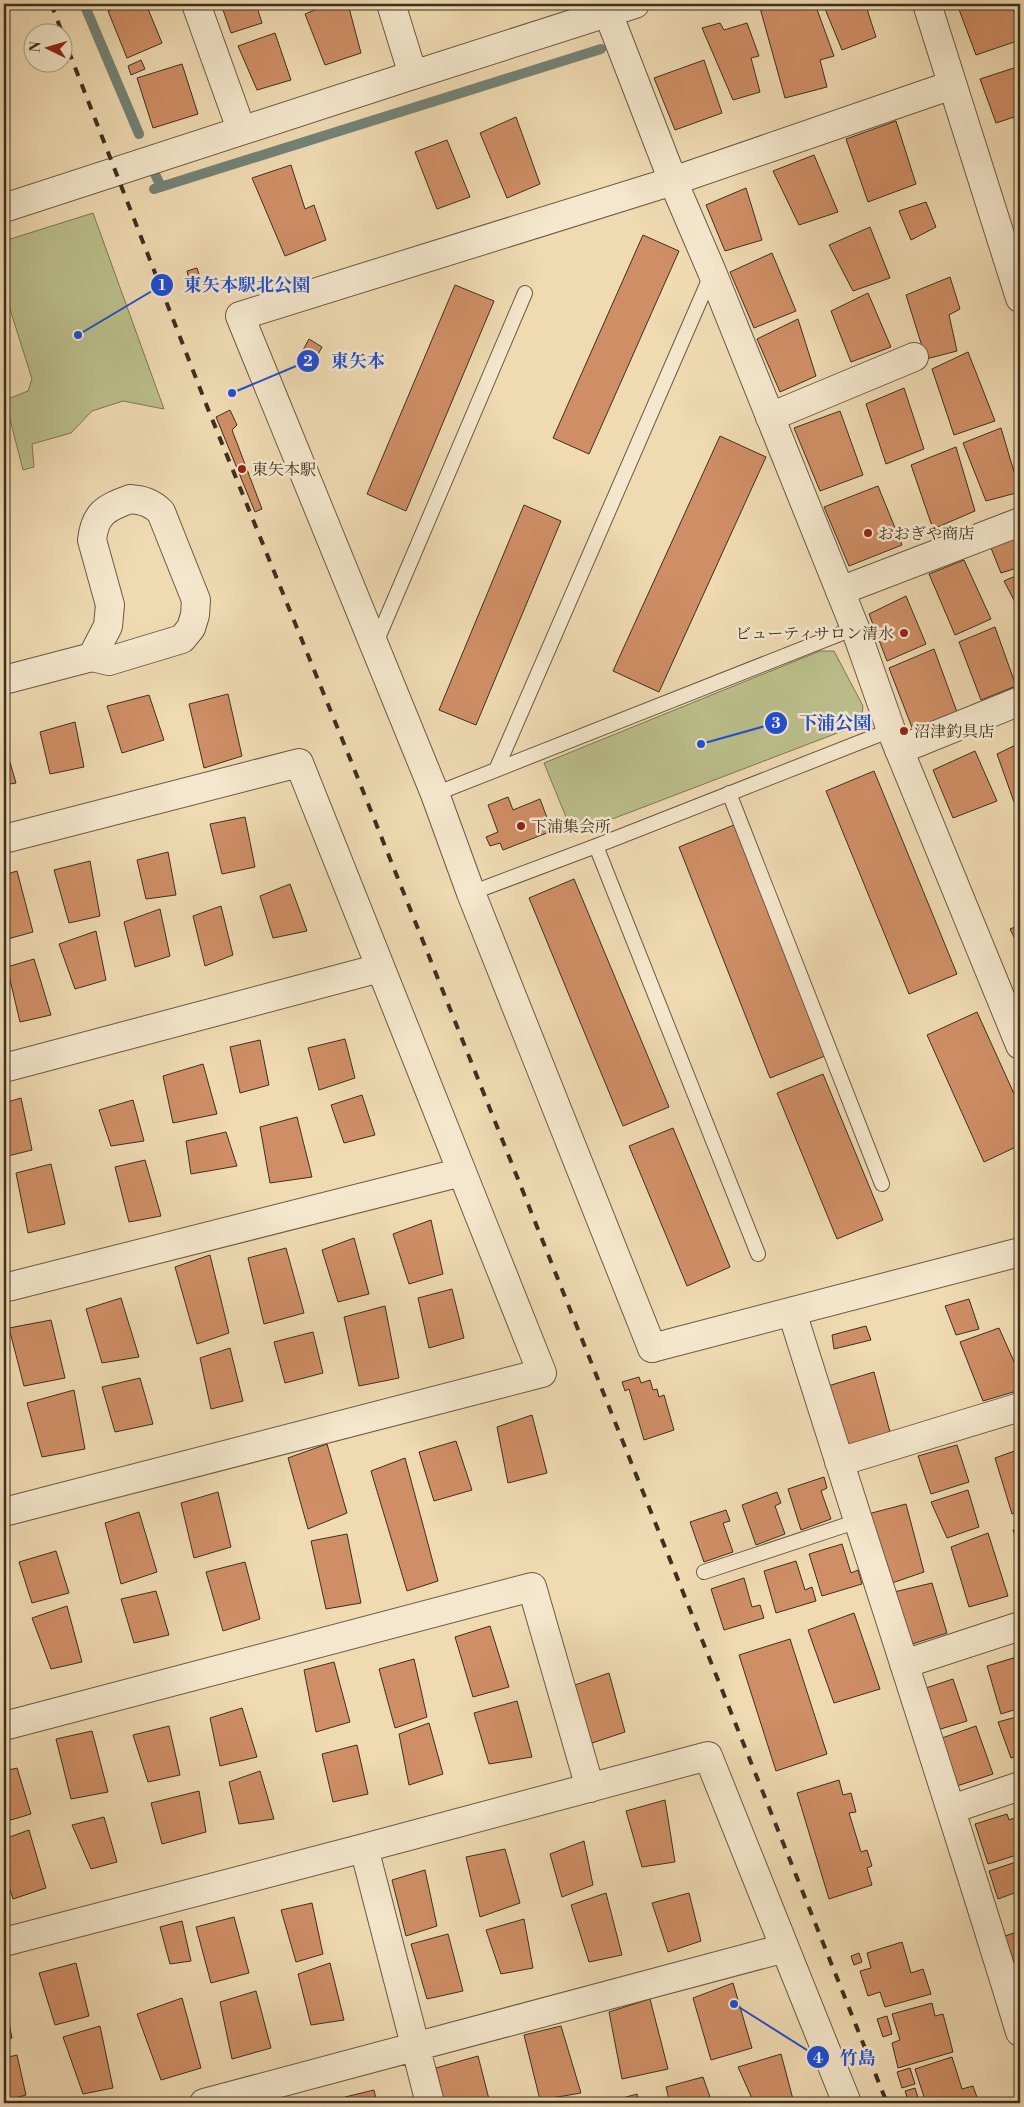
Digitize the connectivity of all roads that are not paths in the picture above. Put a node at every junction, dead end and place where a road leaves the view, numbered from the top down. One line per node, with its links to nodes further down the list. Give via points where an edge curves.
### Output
1 (196, 4): 8 (street)
2 (391, 4): 6 (street)
3 (635, 4): 5 (street)
4 (927, 4): 7 (street)
5 (608, 13): 6 (street); 9 (street)
6 (413, 75): 8 (street)
7 (952, 85): 9 (street); 13 (street)
8 (241, 129): 10 (street)
9 (673, 181): 11 (street); 19 (street, via 240,316)
10 (4, 208)
11 (712, 272): 15 (street); 24 (lane)
12 (525, 293): 19 (lane)
13 (1020, 298)
14 (914, 357): 15 (street)
15 (770, 417): 17 (street)
16 (1020, 522): 17 (street)
17 (840, 592): 18 (street)
18 (855, 628): 23 (street); 24 (lane)
19 (374, 646): 25 (street)
20 (92, 657): 20 (street, via 108,626 110,604 92,540 93,530 108,507 130,499 142,500 161,512 196,600 193,622 182,638 109,661); 21 (street)
21 (4, 680)
22 (1020, 701): 23 (street)
23 (895, 740): 26 (lane); 31 (street)
24 (496, 770): 25 (lane)
25 (435, 794): 29 (street)
26 (729, 794): 28 (lane); 34 (lane)
27 (4, 840): 30 (street, via 299,763)
28 (596, 846): 29 (lane); 36 (lane)
29 (471, 893): 38 (street, via 652,1348)
30 (380, 968): 32 (street); 33 (street)
31 (1020, 1045)
32 (4, 1068)
33 (462, 1172): 37 (street); 41 (street, via 542,1373)
34 (882, 1184)
35 (1020, 1252): 38 (street)
36 (758, 1254)
37 (4, 1288)
38 (792, 1312): 40 (street)
39 (1020, 1407): 40 (street)
40 (839, 1462): 42 (street)
41 (4, 1512)
42 (858, 1521): 43 (lane); 45 (street)
43 (704, 1572)
44 (1020, 1626): 45 (street)
45 (904, 1664): 49 (street)
46 (4, 1726): 48 (street, via 532,1587)
47 (1020, 1786): 49 (street)
48 (590, 1788): 50 (street); 52 (street, via 708,1756)
49 (952, 1809): 53 (street)
50 (364, 1848): 51 (street); 54 (street)
51 (4, 1942)
52 (784, 1948): 54 (street); 57 (street)
53 (1020, 2032)
54 (415, 2047): 55 (street); 56 (street)
55 (204, 2103)
56 (430, 2103)
57 (847, 2103)

